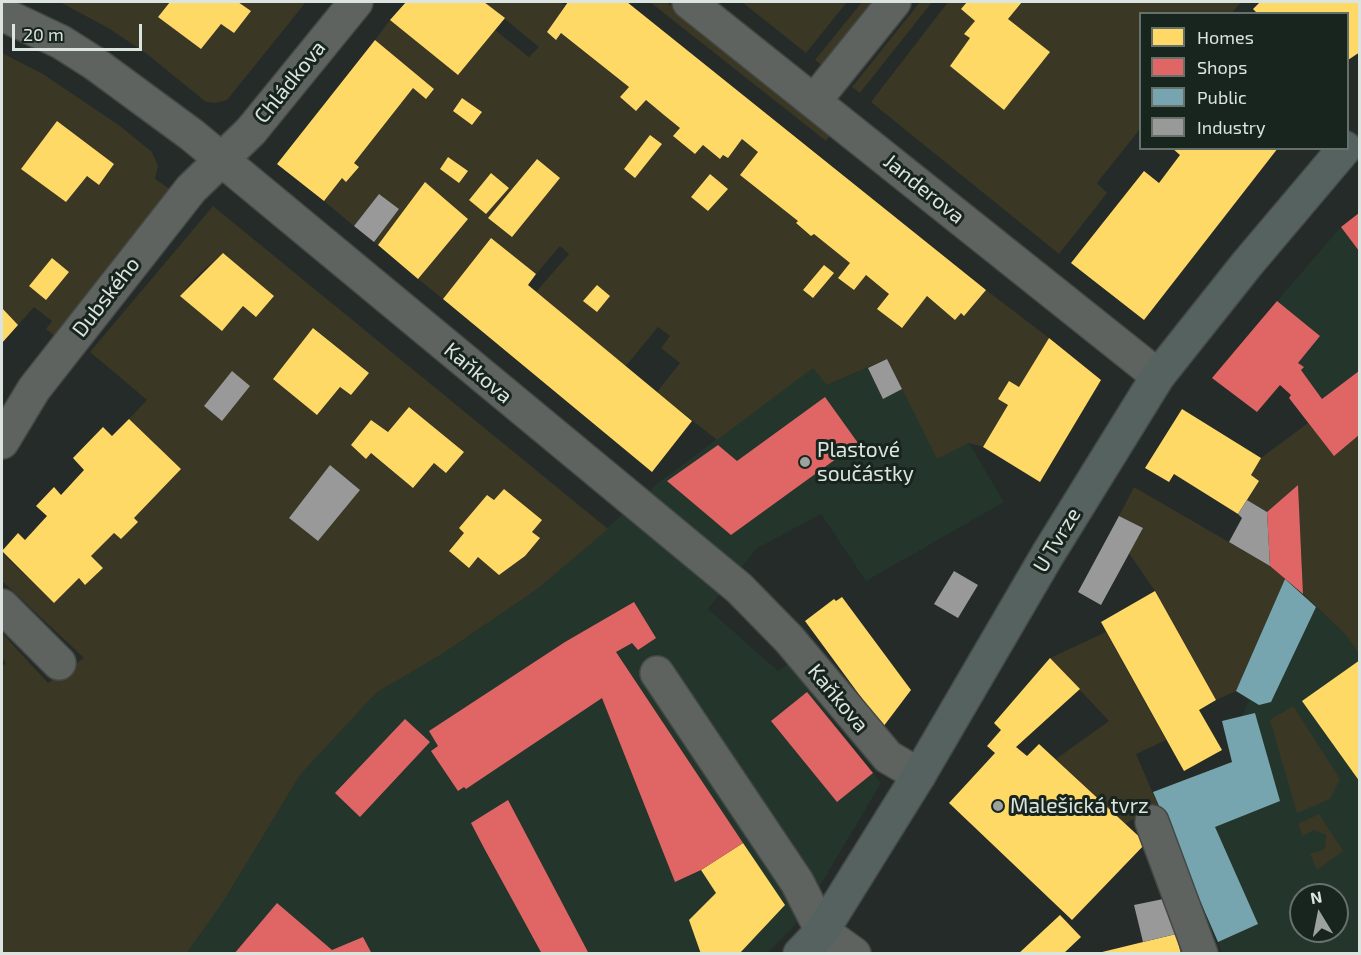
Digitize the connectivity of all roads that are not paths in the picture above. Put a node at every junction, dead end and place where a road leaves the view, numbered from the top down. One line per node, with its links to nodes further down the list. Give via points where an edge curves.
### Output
1 (356, 2): 9 (street, Chládkova, via 251,131)
2 (689, 2): 5 (street, Janderova)
3 (894, 2): 5 (street)
4 (2, 14): 9 (street, Kaňkova, via 61,42 94,63)
5 (815, 100): 10 (street, Janderova)
6 (1359, 132): 7 (main road, U Tvrze)
7 (1349, 144)
8 (1343, 150): 10 (main road, U Tvrze)
9 (221, 160): 11 (street, Dubského, via 191,189 34,389); 15 (street, Kaňkova, via 739,588 789,639 888,757)
10 (1158, 376): 15 (main road, U Tvrze)
11 (2, 442)
12 (2, 606): 13 (street)
13 (59, 663)
14 (657, 673): 17 (street, via 797,882)
15 (919, 775): 17 (main road, U Tvrze)
16 (1152, 822): 19 (street)
17 (811, 942): 18 (street)
18 (854, 954)
19 (1201, 954)

